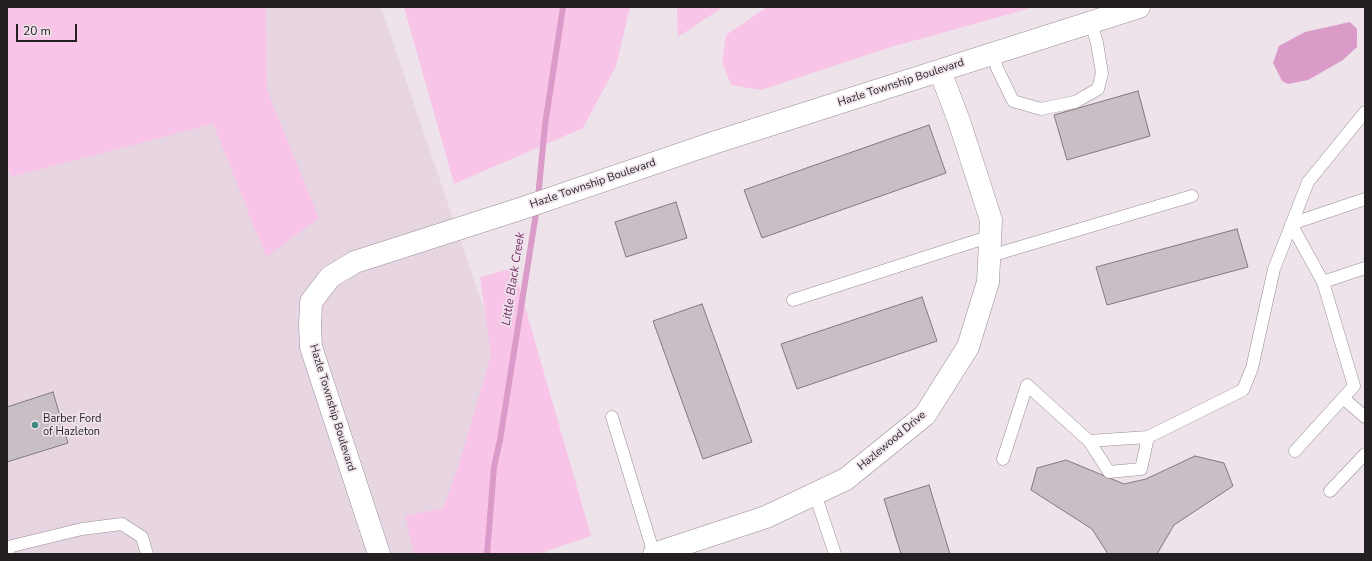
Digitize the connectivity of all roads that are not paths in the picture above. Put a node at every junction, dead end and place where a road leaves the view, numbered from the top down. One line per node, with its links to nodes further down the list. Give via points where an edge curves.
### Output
1 (1139, 7): 2 (street, Hazle Township Boulevard)
2 (1091, 22): 3 (street, Hazle Township Boulevard); 3 (lane, via 1102,73 1098,88 1075,102 1041,109 1013,101 997,68)
3 (993, 53): 4 (street, Hazle Township Boulevard)
4 (940, 71): 9 (street, Hazlewood Drive, via 991,220); 26 (street, Hazle Township Boulevard, via 716,142 355,262 330,277 311,302 311,347)
5 (1365, 112): 8 (lane, via 1308,182)
6 (1192, 196): 9 (lane)
7 (1365, 199): 8 (lane)
8 (1291, 224): 11 (lane); 16 (lane, via 1274,269 1252,368 1243,390)
9 (990, 246): 12 (lane); 22 (street, Hazlewood Drive, via 988,282 968,347 925,415 846,480)
10 (1365, 268): 11 (lane)
11 (1323, 282): 13 (lane, via 1354,386)
12 (793, 300)
13 (1343, 398): 15 (lane); 18 (lane)
14 (612, 417): 27 (lane)
15 (1365, 417)
16 (1148, 437): 17 (lane); 17 (lane, via 1141,469 1109,472)
17 (1089, 441): 20 (lane, via 1027,385)
18 (1295, 450)
19 (1365, 454): 21 (lane)
20 (1003, 459)
21 (1330, 491)
22 (815, 494): 27 (street, Hazlewood Drive, via 766,517); 28 (lane)
23 (9, 547): 24 (lane)
24 (26, 548): 25 (lane, via 82,529 122,524 142,537)
25 (147, 554)
26 (379, 554)
27 (654, 554)
28 (835, 554)

